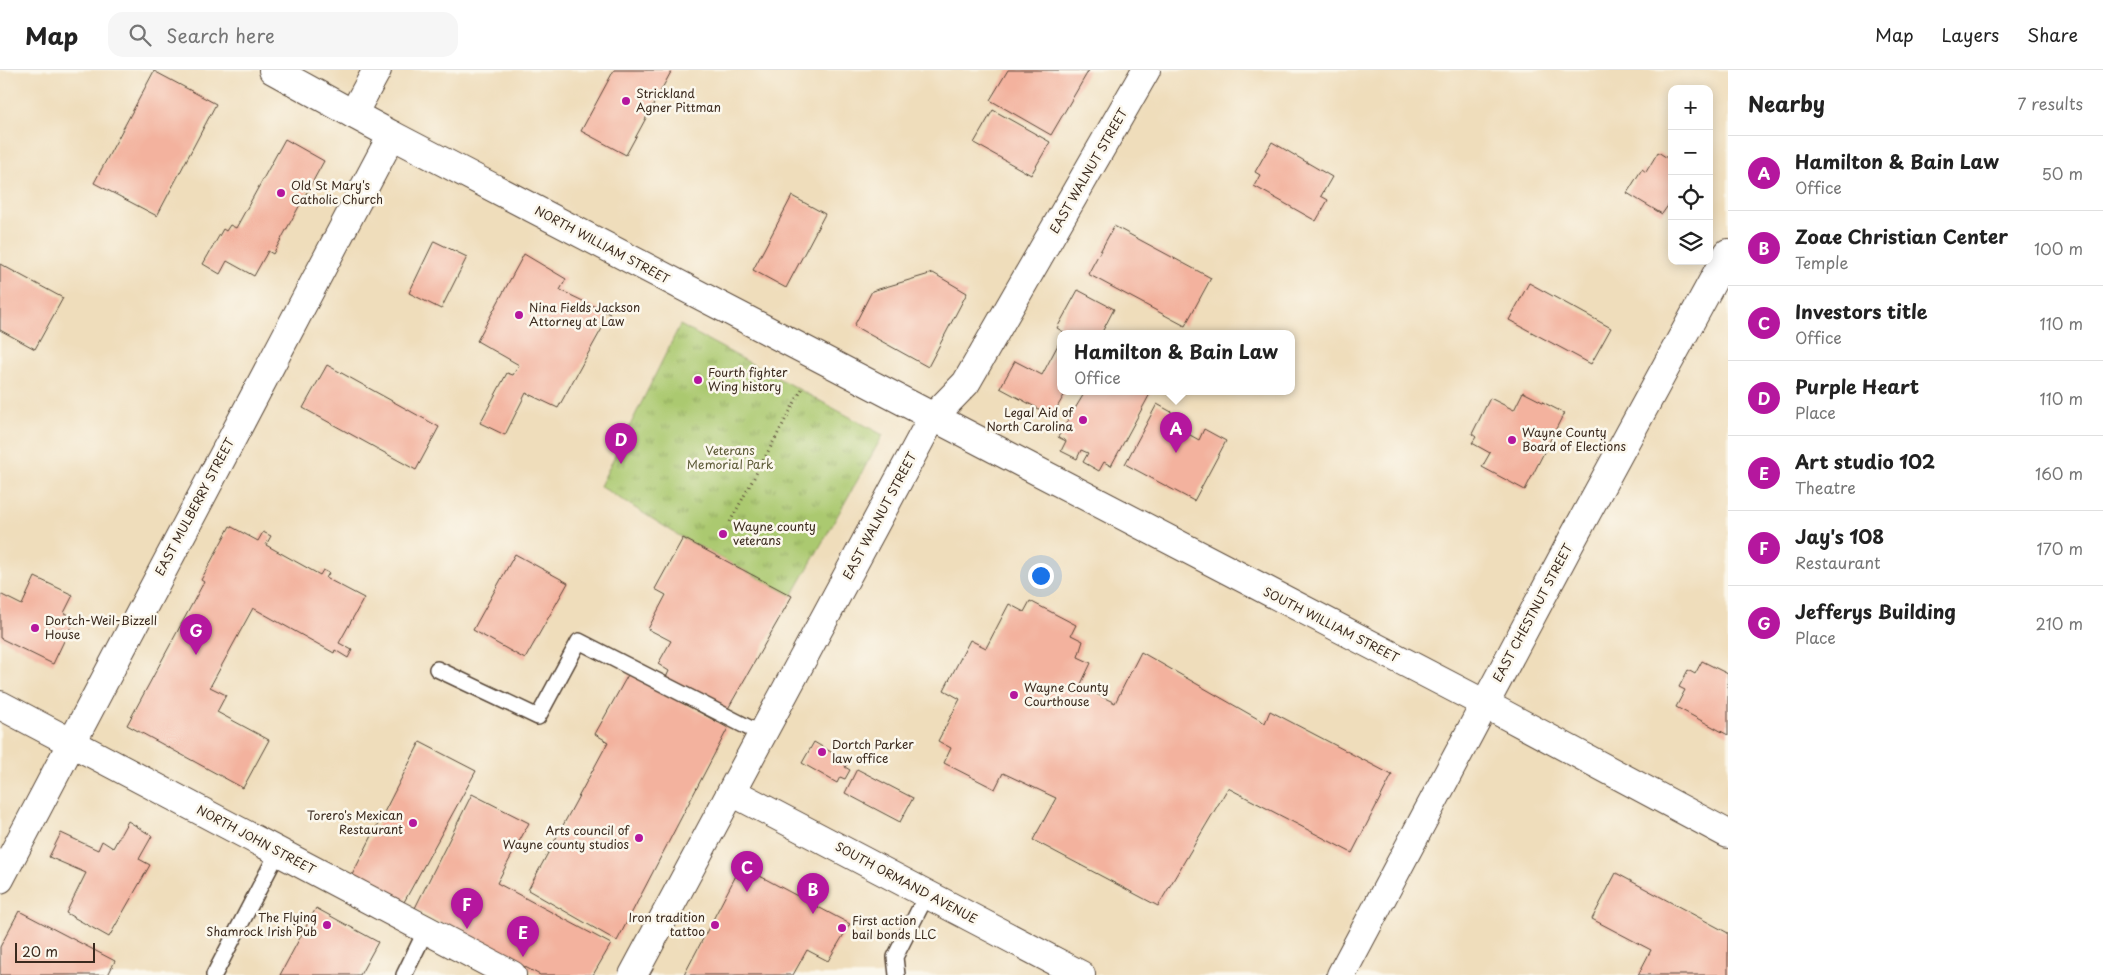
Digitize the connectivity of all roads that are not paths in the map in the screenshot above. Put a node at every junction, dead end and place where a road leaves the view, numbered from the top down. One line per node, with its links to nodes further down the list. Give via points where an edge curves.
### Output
1 (273, 70): 4 (street, NORTH WILLIAM STREET)
2 (376, 70): 4 (street)
3 (1146, 70): 7 (street, EAST WALNUT STREET, via 966,383)
4 (353, 114): 5 (street, NORTH WILLIAM STREET)
5 (392, 135): 7 (street, NORTH WILLIAM STREET); 12 (street, EAST MULBERRY STREET)
6 (1728, 253): 9 (street, EAST CHESTNUT STREET)
7 (932, 418): 9 (street, SOUTH WILLIAM STREET); 11 (street, EAST WALNUT STREET)
8 (437, 669): 11 (lane, via 538,717 579,641)
9 (1485, 704): 14 (street, SOUTH WILLIAM STREET); 25 (street, EAST CHESTNUT STREET)
10 (0, 705): 12 (street, NORTH JOHN STREET)
11 (763, 735): 13 (street, EAST WALNUT STREET)
12 (71, 742): 15 (street, NORTH JOHN STREET); 16 (street, EAST MULBERRY STREET)
13 (732, 792): 17 (street, SOUTH ORMAND AVENUE); 22 (street, EAST WALNUT STREET)
14 (1728, 834)
15 (278, 852): 18 (street, NORTH JOHN STREET); 19 (lane)
16 (0, 880)
17 (927, 894): 23 (lane, via 895,957); 24 (street, SOUTH ORMAND AVENUE)
18 (426, 930): 20 (lane); 21 (street, NORTH JOHN STREET)
19 (214, 975)
20 (404, 975)
21 (512, 975)
22 (633, 975)
23 (897, 975)
24 (1081, 975)
25 (1341, 975)

